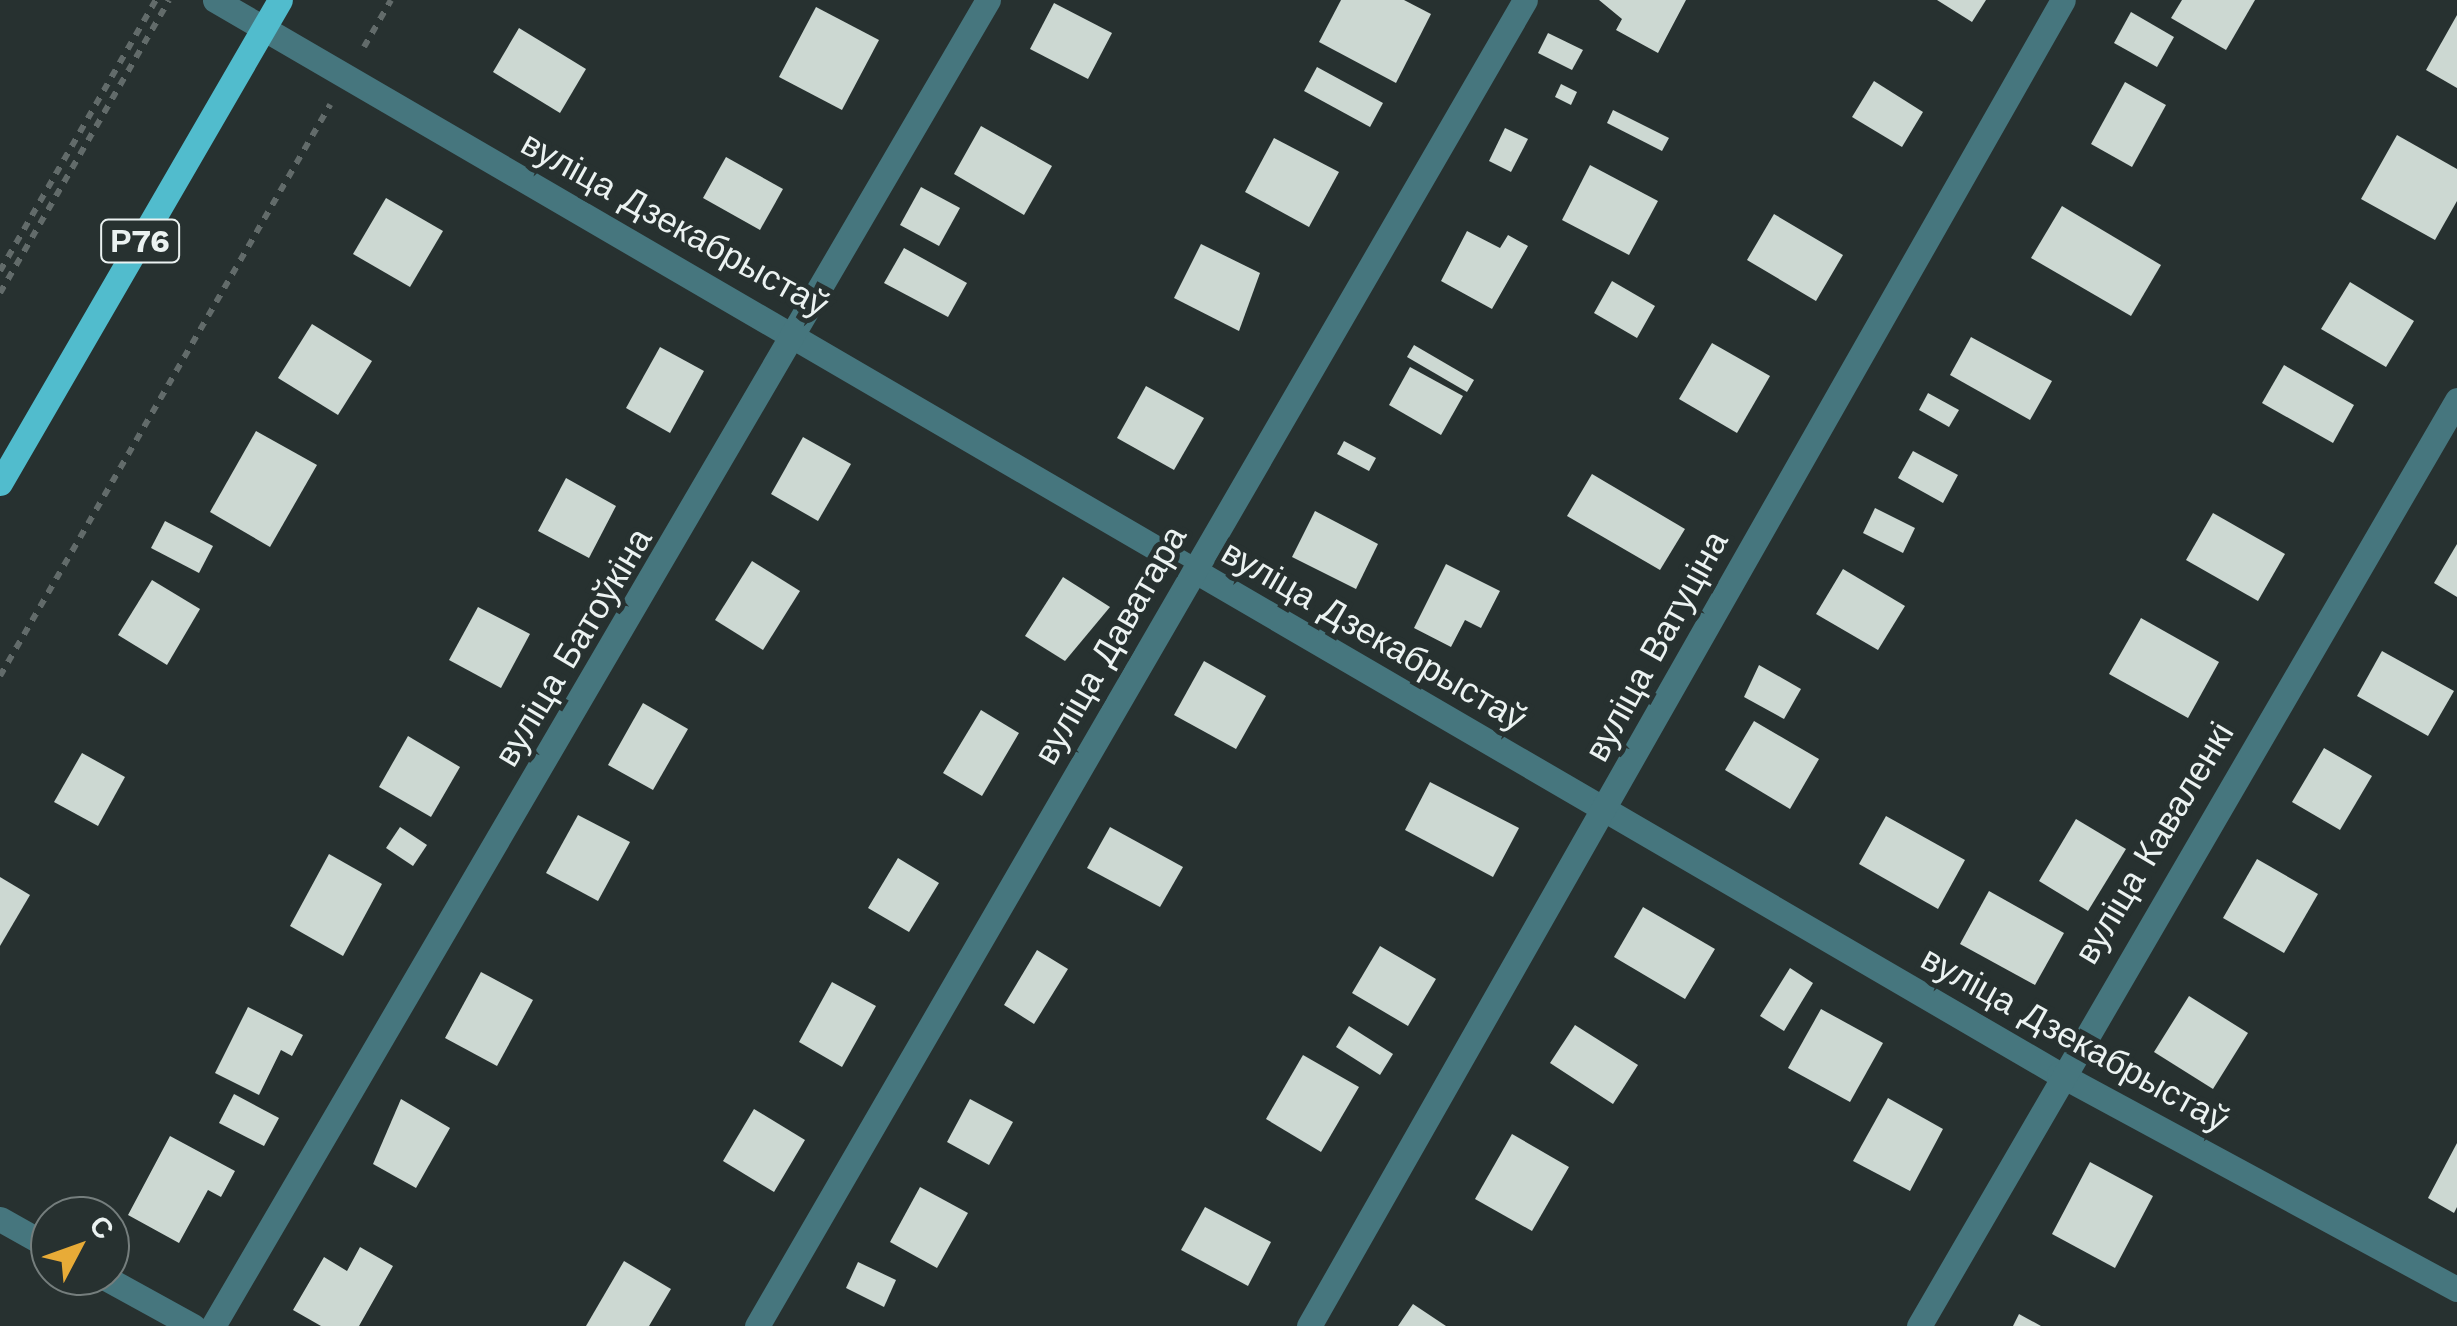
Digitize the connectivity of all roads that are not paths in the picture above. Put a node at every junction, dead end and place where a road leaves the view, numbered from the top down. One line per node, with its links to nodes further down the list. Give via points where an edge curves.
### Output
1 (215, 0): 6 (street, вуліца Дзекабрыстаў)
2 (280, 0): 6 (main road, Р76)
3 (988, 0): 7 (street, вуліца Батоўкіна)
4 (1525, 0): 10 (street, вуліца Даватара)
5 (2063, 0): 11 (street, вуліца Ватуціна)
6 (264, 28): 7 (street, вуліца Дзекабрыстаў); 9 (main road, Р76)
7 (799, 333): 10 (street, вуліца Дзекабрыстаў); 18 (street, вуліца Батоўкіна)
8 (2457, 400): 12 (street, вуліца Каваленкі)
9 (0, 483)
10 (1194, 570): 11 (street, вуліца Дзекабрыстаў); 19 (street, вуліца Даватара)
11 (1605, 810): 12 (street, вуліца Дзекабрыстаў); 20 (street, вуліца Ватуціна)
12 (2059, 1074): 15 (street, вуліца Дзекабрыстаў); 21 (street, вуліца Каваленкі)
13 (0, 1220): 14 (street)
14 (30, 1236)
15 (2457, 1289)
16 (130, 1291): 17 (street)
17 (193, 1326)
18 (213, 1326)
19 (756, 1326)
20 (1309, 1326)
21 (1920, 1326)

